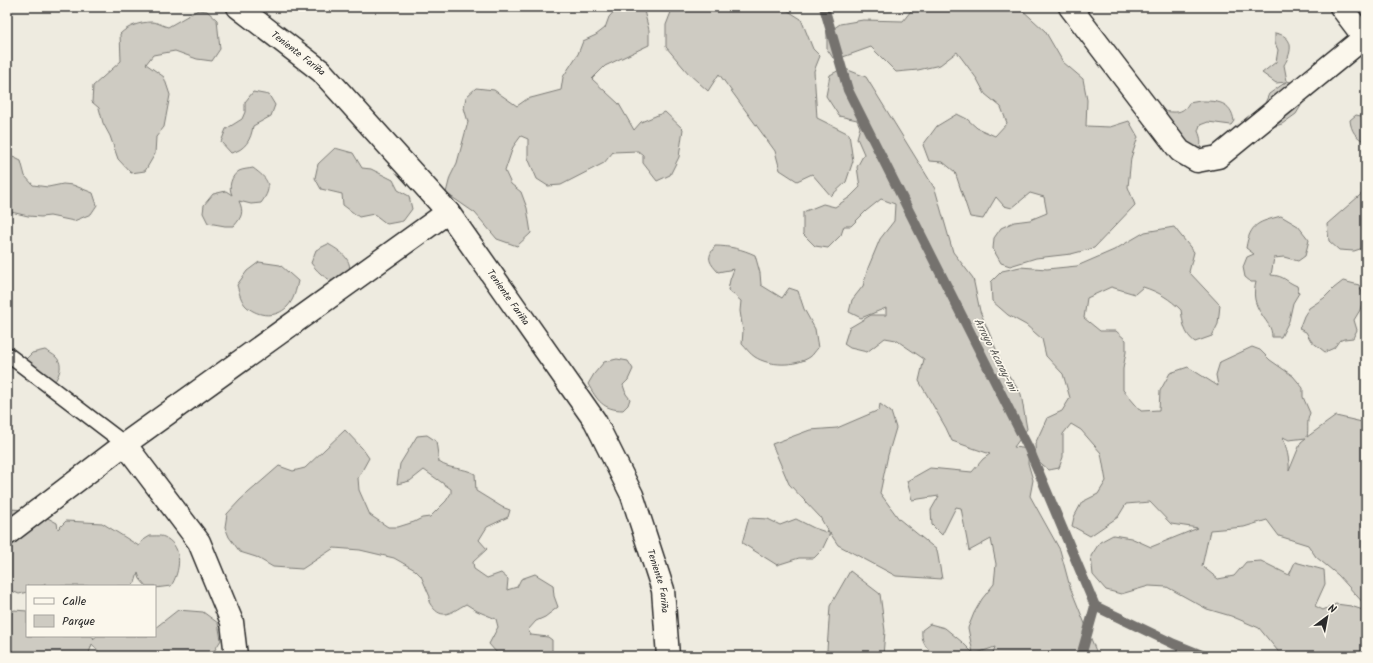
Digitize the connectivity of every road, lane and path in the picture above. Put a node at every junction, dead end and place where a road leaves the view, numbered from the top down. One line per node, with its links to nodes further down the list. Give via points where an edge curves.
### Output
1 (238, 7): 5 (street, Teniente Fariña, via 321,71)
2 (1070, 7): 4 (street, via 1180,151 1197,161 1218,157)
3 (1341, 7): 4 (street)
4 (1365, 38)
5 (448, 212): 7 (street); 10 (street, Teniente Fariña, via 595,421 632,495 663,590)
6 (7, 354): 7 (lane)
7 (125, 444): 8 (street); 9 (street, via 199,542 232,622)
8 (7, 534)
9 (236, 656)
10 (668, 656)

